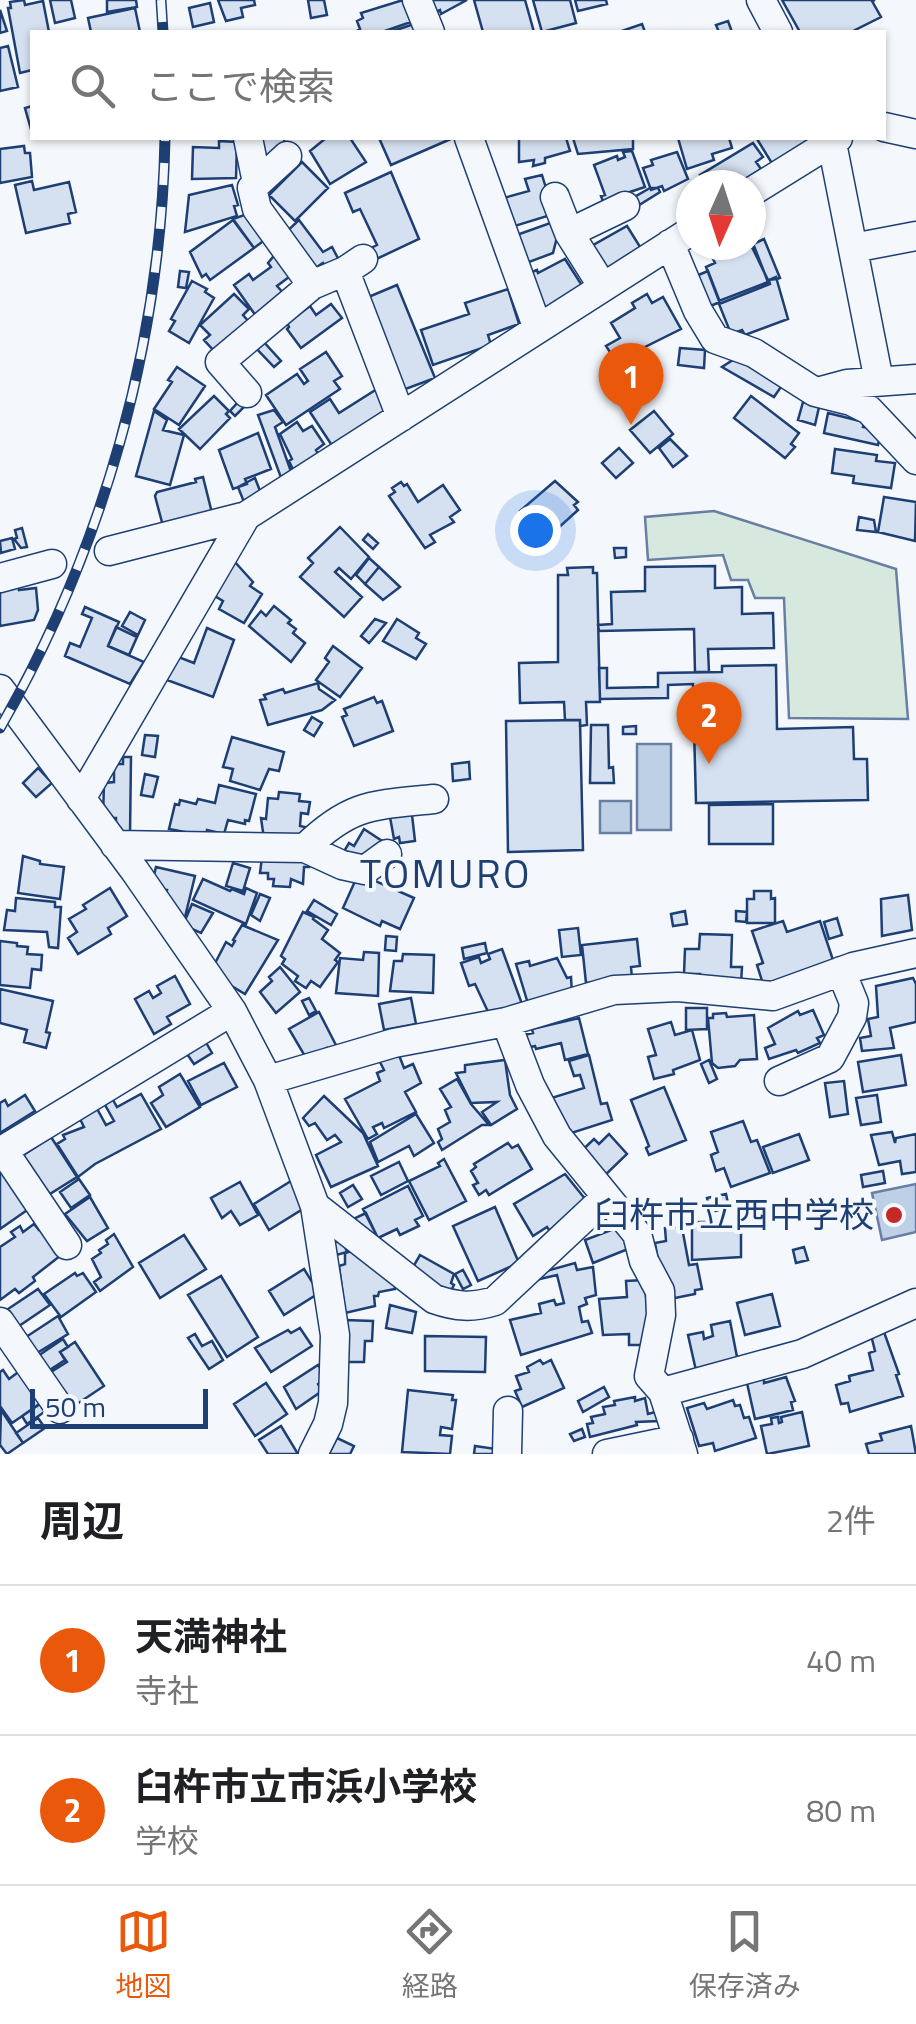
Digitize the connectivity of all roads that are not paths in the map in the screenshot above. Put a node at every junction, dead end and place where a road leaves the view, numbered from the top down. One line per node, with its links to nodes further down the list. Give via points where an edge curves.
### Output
1 (418, 0): 3 (street)
2 (762, 0): 4 (street)
3 (429, 30)
4 (777, 30)
5 (886, 127): 6 (street)
6 (916, 134)
7 (248, 140): 13 (street)
8 (476, 140): 23 (street)
9 (831, 140): 12 (street)
10 (834, 140): 19 (street)
11 (287, 156): 13 (street)
12 (766, 182)
13 (257, 183): 21 (street, via 257,208)
14 (555, 197): 16 (street)
15 (625, 206): 16 (street)
16 (570, 233): 22 (street)
17 (916, 236): 19 (street)
18 (676, 240): 22 (street)
19 (853, 248): 25 (street)
20 (686, 260): 26 (street, via 698,311 715,338 754,353)
21 (312, 285): 27 (street, via 220,362); 28 (street, via 354,265)
22 (603, 287): 23 (street)
23 (538, 329): 28 (street)
24 (916, 378): 25 (street)
25 (879, 381): 26 (street)
26 (814, 392): 29 (street, via 869,410)
27 (246, 393)
28 (401, 417): 30 (street)
29 (916, 460)
30 (246, 516): 31 (street); 36 (street)
31 (109, 551)
32 (52, 564): 33 (street)
33 (0, 578)
34 (0, 689): 36 (street)
35 (434, 798): 38 (street, via 357,809)
36 (81, 800): 37 (street)
37 (115, 845): 38 (street); 42 (street)
38 (305, 848): 39 (street, via 366,870)
39 (387, 854)
40 (916, 953): 41 (street)
41 (840, 971): 43 (street, via 773,996 678,987 614,990); 45 (street, via 854,1003 830,1058)
42 (232, 1011): 44 (street); 46 (street)
43 (506, 1022): 44 (street, via 394,1043); 47 (street, via 557,1136)
44 (268, 1080): 48 (street)
45 (779, 1082)
46 (2, 1151): 49 (street)
47 (606, 1197): 48 (street, via 495,1300 474,1307 434,1299); 52 (street, via 636,1234 660,1291 650,1376)
48 (315, 1206): 56 (street, via 335,1334 333,1403)
49 (67, 1245)
50 (916, 1302): 52 (street, via 802,1354)
51 (0, 1322): 53 (street)
52 (663, 1392): 55 (street)
53 (60, 1409)
54 (508, 1410): 57 (street)
55 (681, 1447): 58 (street)
56 (313, 1454)
57 (506, 1454)
58 (607, 1454)

